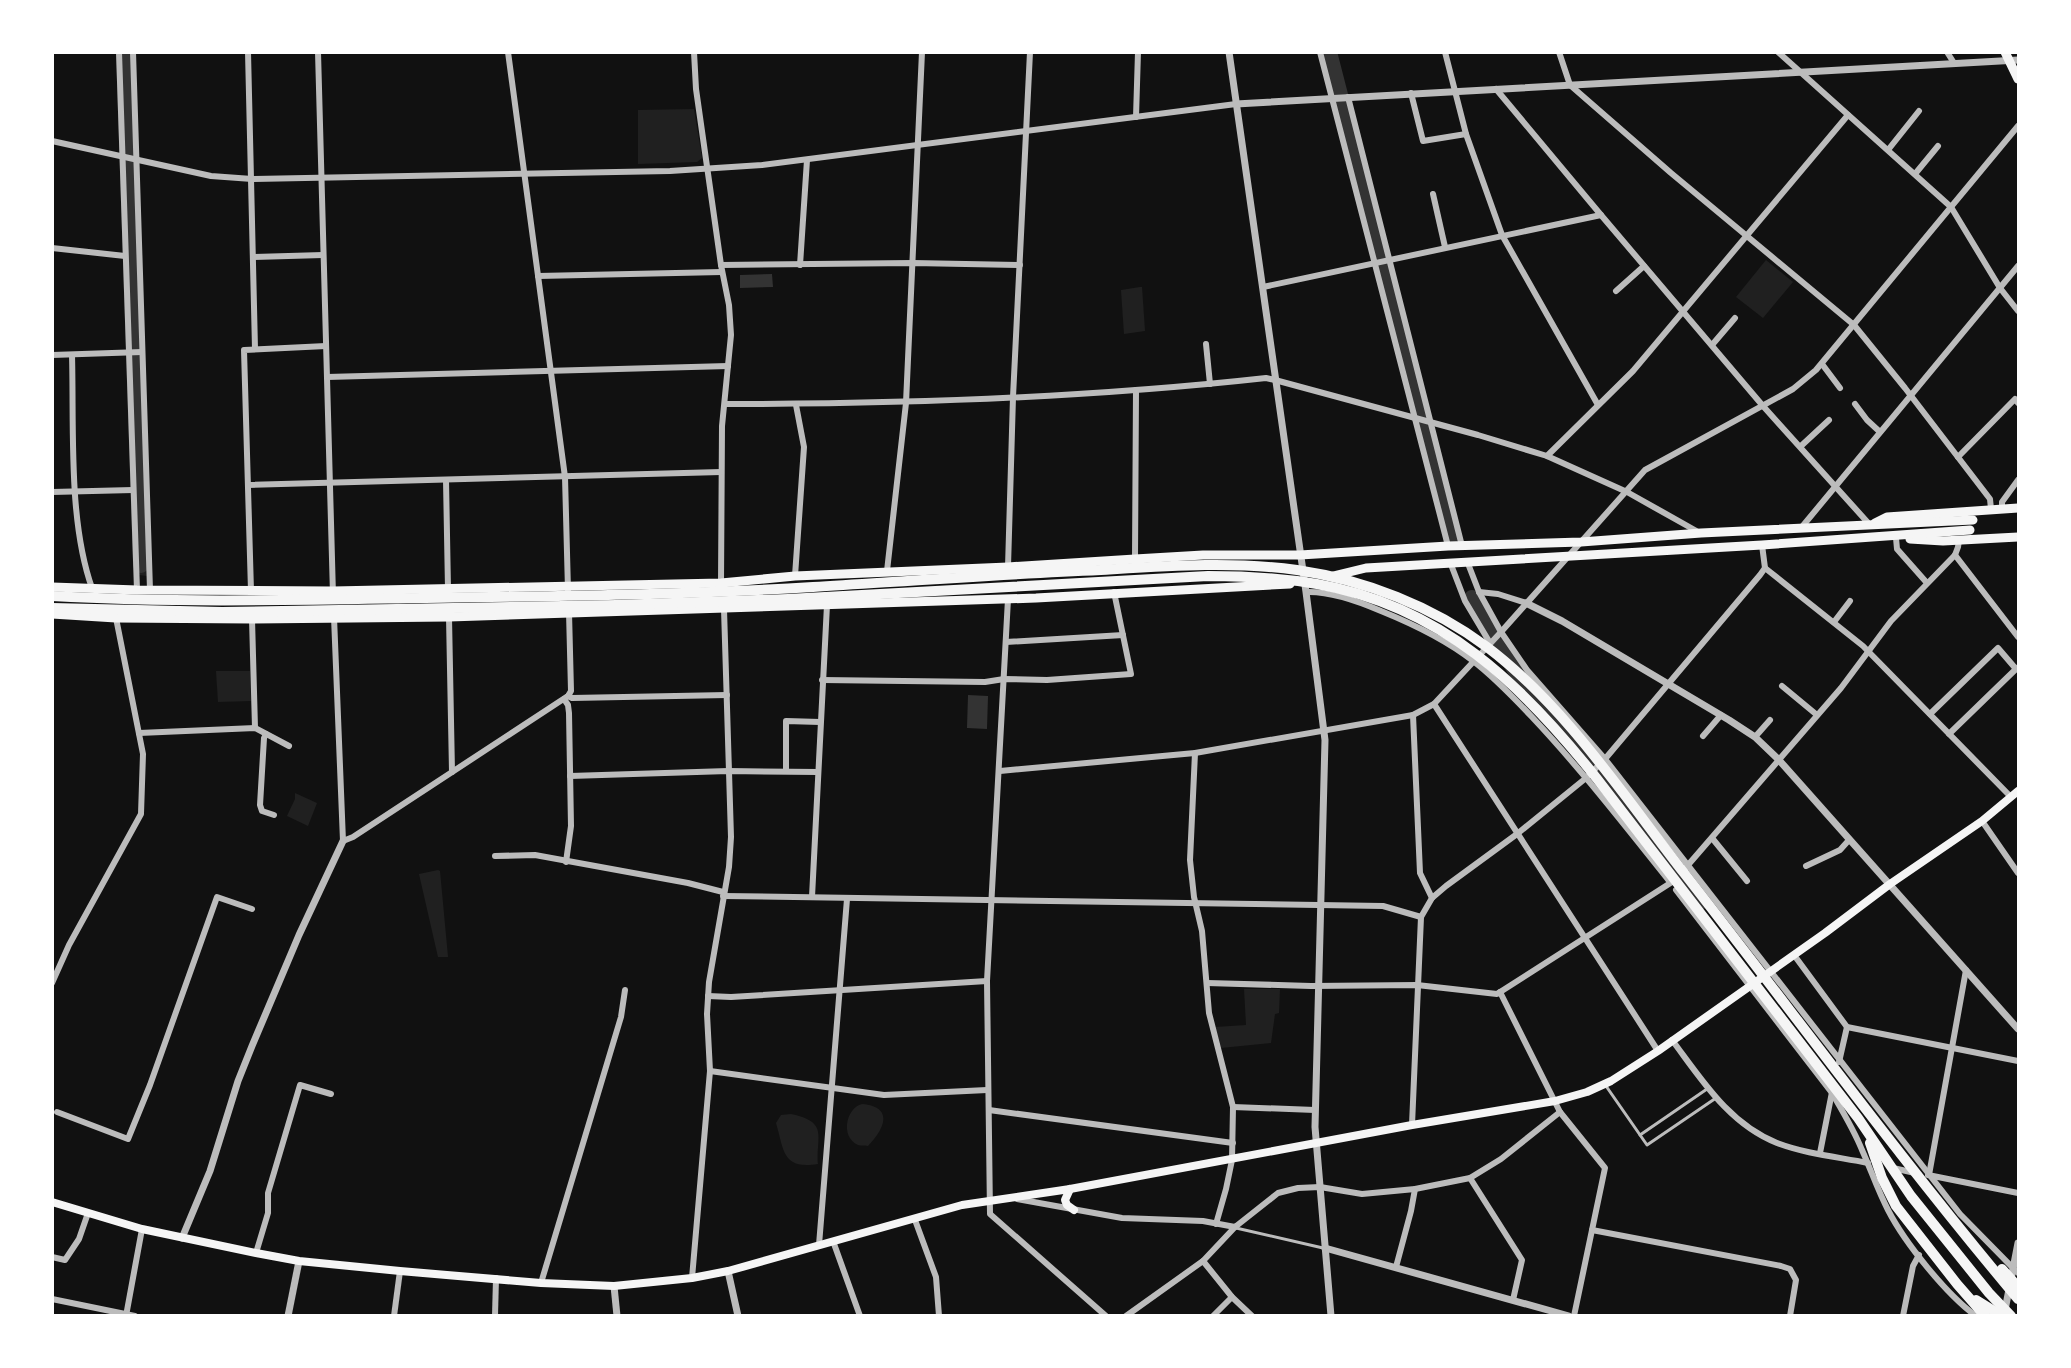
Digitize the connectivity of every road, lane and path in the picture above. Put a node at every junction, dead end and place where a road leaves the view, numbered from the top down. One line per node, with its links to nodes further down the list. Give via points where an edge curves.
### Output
1 (119, 52): 37 (street)
2 (133, 52): 38 (street)
3 (248, 52): 44 (street)
4 (318, 52): 43 (street)
5 (508, 52): 41 (street)
6 (694, 52): 40 (street)
7 (922, 52): 34 (street)
8 (1030, 52): 31 (street)
9 (1138, 52): 29 (street)
10 (1229, 52): 26 (street)
11 (1320, 52): 24 (street)
12 (1445, 52): 22 (street)
13 (1559, 52): 20 (street)
14 (1778, 52): 18 (street)
15 (1947, 52): 17 (street)
16 (2010, 58): 17 (street); 19 (highway)
17 (1954, 63): 18 (street)
18 (1800, 72): 20 (street); 28 (street)
19 (2019, 79)
20 (1570, 85): 21 (street); 49 (street)
21 (1496, 89): 22 (street); 47 (street)
22 (1454, 91): 23 (street); 32 (street)
23 (1411, 93): 25 (street); 32 (street, via 1423,141)
24 (1332, 97): 25 (street); 26 (street); 56 (street)
25 (1347, 97): 55 (street)
26 (1236, 104): 29 (street); 64 (street)
27 (1919, 111): 36 (street)
28 (1848, 115): 36 (street); 49 (street)
29 (1136, 117): 31 (street)
30 (2019, 126): 46 (street)
31 (1026, 131): 34 (street); 58 (street)
32 (1466, 134): 48 (street)
33 (52, 141): 37 (street)
34 (918, 145): 39 (street); 57 (street)
35 (1938, 146): 42 (street)
36 (1888, 150): 42 (street)
37 (123, 157): 38 (street); 52 (street)
38 (136, 159): 44 (street, via 211,176); 76 (street)
39 (807, 160): 40 (street); 59 (street)
40 (708, 169): 41 (street); 62 (street)
41 (524, 174): 43 (street); 63 (street)
42 (1915, 174): 46 (street)
43 (322, 176): 44 (street); 53 (street)
44 (252, 179): 54 (street)
45 (1433, 194): 51 (street)
46 (1952, 207): 65 (street); 70 (street)
47 (1601, 215): 48 (street); 60 (street)
48 (1502, 235): 51 (street); 94 (street)
49 (1747, 236): 67 (street); 70 (street)
50 (52, 248): 52 (street)
51 (1445, 248): 55 (street)
52 (125, 255): 75 (street)
53 (323, 255): 54 (street); 73 (street)
54 (254, 257): 74 (street)
55 (1390, 259): 56 (street); 98 (street)
56 (1376, 262): 64 (street); 96 (street)
57 (913, 263): 58 (street); 59 (street); 89 (street)
58 (1020, 264): 88 (street)
59 (800, 265): 62 (street)
60 (1644, 266): 66 (street); 67 (street)
61 (2019, 266): 65 (street)
62 (721, 268): 63 (street); 80 (street, via 729,305)
63 (538, 276): 81 (street)
64 (1263, 287): 83 (street)
65 (2000, 288): 68 (street); 87 (street)
66 (1616, 291)
67 (1683, 311): 72 (street); 94 (street)
68 (2019, 311)
69 (1735, 318): 72 (street)
70 (1854, 325): 79 (street); 87 (street)
71 (1206, 344): 84 (street)
72 (1712, 345): 95 (street)
73 (326, 346): 74 (street); 82 (street)
74 (255, 349): 108 (street, via 244,350)
75 (130, 352): 76 (street); 78 (street); 110 (street)
76 (142, 352): 148 (street)
77 (52, 355): 78 (street)
78 (72, 355): 111 (street)
79 (1822, 364): 85 (street); 95 (street, via 1800,384)
80 (728, 366): 81 (street); 91 (street)
81 (551, 370): 82 (street); 104 (street)
82 (327, 377): 107 (street)
83 (1275, 380): 84 (street); 96 (street); 130 (street)
84 (1210, 384): 86 (street)
85 (1840, 388)
86 (1136, 390): 88 (street); 133 (street)
87 (1911, 396): 99 (street); 102 (street)
88 (1013, 397): 89 (street); 136 (street)
89 (906, 403): 93 (street); 138 (street)
90 (2019, 403): 102 (street, via 2015,399)
91 (725, 404): 93 (street); 103 (street)
92 (1855, 404): 99 (street)
93 (796, 405): 139 (street, via 804,447)
94 (1599, 405): 101 (street)
95 (1763, 406): 100 (street); 113 (street, via 1646,470)
96 (1415, 417): 98 (street); 128 (street)
97 (1829, 420): 100 (street)
98 (1431, 422): 101 (street); 129 (street)
99 (1880, 432): 109 (street)
100 (1801, 446): 109 (street)
101 (1547, 456): 113 (street)
102 (1958, 457): 116 (street, via 1990,499)
103 (721, 472): 104 (street); 140 (street)
104 (565, 477): 105 (street); 143 (street)
105 (446, 480): 107 (street); 146 (street)
106 (2019, 480): 114 (street, via 2002,502)
107 (331, 483): 108 (street); 150 (street)
108 (248, 485): 149 (street)
109 (1836, 485): 118 (street); 119 (street)
110 (133, 490): 111 (street); 147 (street)
111 (75, 491): 112 (street); 145 (street, via 84,567)
112 (52, 492)
113 (1627, 492): 121 (street); 126 (street)
114 (2002, 508): 115 (highway); 116 (highway)
115 (2019, 508)
116 (1991, 509): 118 (highway, via 1887,517)
117 (1973, 520): 118 (highway)
118 (1870, 525): 119 (highway)
119 (1801, 528): 121 (highway)
120 (1970, 530): 122 (highway)
121 (1701, 533): 126 (highway)
122 (1866, 537): 124 (highway); 127 (highway)
123 (2019, 537): 125 (highway)
124 (1896, 538): 125 (highway); 141 (street, via 1897,549)
125 (1959, 540): 131 (street)
126 (1581, 542): 129 (highway); 132 (street)
127 (1762, 545): 132 (highway); 137 (street)
128 (1448, 546): 129 (highway); 130 (highway)
129 (1462, 546)
130 (1300, 555): 133 (highway); 144 (street)
131 (1954, 555): 141 (street); 169 (street)
132 (1568, 556): 134 (highway); 156 (street)
133 (1135, 559): 136 (highway)
134 (1467, 561): 135 (highway); 152 (street)
135 (1450, 562): 144 (highway, via 1366,568); 171 (street, via 1465,601)
136 (1008, 567): 138 (highway)
137 (1765, 568): 166 (street); 177 (street)
138 (887, 571): 139 (highway)
139 (795, 576): 140 (highway)
140 (721, 583): 143 (highway)
141 (1927, 584): 172 (street, via 1891,621)
142 (52, 587): 145 (highway)
143 (568, 587): 146 (highway); 161 (street)
144 (1305, 587): 151 (highway); 173 (street, via 1397,618 1439,638); 189 (street)
145 (92, 588): 147 (highway)
146 (448, 589): 150 (highway)
147 (137, 590): 148 (highway)
148 (150, 590): 149 (highway)
149 (251, 591): 150 (highway)
150 (333, 591): 164 (street)
151 (1114, 592): 154 (highway); 168 (street)
152 (1479, 592): 156 (street); 167 (street)
153 (52, 596): 289 (highway, via 222,601 615,594 1233,565 1297,570 1361,584 1422,608 1464,631 1501,658 1546,702 1607,773)
154 (1008, 599): 157 (highway); 170 (street)
155 (1850, 602): 166 (street)
156 (1526, 603): 167 (street); 177 (street)
157 (827, 605): 159 (highway); 176 (street)
158 (52, 608): 265 (highway, via 222,612 616,605 788,600 1208,576 1278,579 1337,589 1399,610 1444,633 1488,663 1529,700 1598,780)
159 (724, 609): 161 (highway); 179 (street)
160 (52, 614): 163 (highway)
161 (569, 614): 162 (highway); 180 (street, via 571,692)
162 (449, 617): 164 (highway); 202 (street)
163 (116, 618): 165 (highway); 190 (street)
164 (334, 618): 165 (highway); 212 (street)
165 (252, 619): 188 (street)
166 (1834, 622): 172 (street)
167 (1501, 632): 171 (street); 197 (street, via 1527,670)
168 (1123, 635): 170 (street); 175 (street, via 1131,674)
169 (2019, 637)
170 (1006, 642): 175 (street)
171 (1490, 643): 173 (street)
172 (1869, 651): 182 (street); 185 (street)
173 (1473, 661): 181 (street); 205 (street, via 1514,698)
174 (2017, 668): 182 (street, via 1998,648); 192 (street)
175 (1004, 679): 176 (street); 201 (street)
176 (822, 680): 187 (street)
177 (1669, 684): 184 (street); 197 (street)
178 (1782, 686): 185 (street)
179 (727, 695): 180 (street); 199 (street)
180 (566, 697): 202 (street); 204 (street)
181 (1434, 704): 183 (street); 209 (street)
182 (1929, 714): 192 (street)
183 (1413, 715): 189 (street); 223 (street, via 1420,873)
184 (1721, 715): 193 (street); 194 (street)
185 (1817, 715): 198 (street)
186 (1770, 720): 194 (street)
187 (820, 722): 200 (street, via 786,721); 203 (street)
188 (255, 728): 190 (street); 191 (street)
189 (1324, 732): 196 (street); 227 (street)
190 (139, 733): 235 (street, via 143,754 141,814)
191 (266, 734): 195 (street); 207 (street, via 260,805 262,811)
192 (1949, 734): 206 (street)
193 (1703, 736)
194 (1755, 737): 198 (street)
195 (289, 746)
196 (1195, 753): 201 (street); 226 (street, via 1190,860)
197 (1605, 759): 205 (street); 215 (street)
198 (1779, 760): 210 (street); 211 (street)
199 (728, 771): 200 (street); 204 (street); 221 (street, via 731,837)
200 (786, 771): 203 (street)
201 (1000, 771): 225 (street)
202 (452, 772): 212 (street)
203 (818, 772): 222 (street)
204 (570, 776): 214 (street, via 571,826)
205 (1586, 778): 209 (street); 219 (street)
206 (2017, 793): 208 (main road)
207 (274, 815)
208 (1982, 821): 217 (street); 220 (main road)
209 (1517, 834): 223 (street); 230 (street)
210 (1712, 838): 215 (street); 218 (street)
211 (1849, 840): 216 (street, via 1839,850); 220 (street)
212 (343, 841): 290 (street, via 252,1046 210,1171)
213 (495, 856): 214 (street, via 528,855)
214 (566, 862): 221 (street)
215 (1689, 865): 219 (street); 233 (street)
216 (1806, 866)
217 (2019, 873)
218 (1747, 881)
219 (1671, 883): 230 (street); 239 (street)
220 (1890, 884): 231 (main road); 232 (street)
221 (723, 894): 222 (street); 243 (street)
222 (812, 897): 224 (street)
223 (1432, 898): 229 (street)
224 (847, 899): 225 (street); 241 (street)
225 (992, 902): 226 (street); 234 (street)
226 (1195, 904): 227 (street); 236 (street)
227 (1321, 905): 229 (street, via 1383,906); 238 (street)
228 (252, 909): 263 (street, via 217,897 128,1139)
229 (1421, 917): 237 (street)
230 (1586, 939): 242 (street); 248 (street)
231 (1794, 955): 233 (main road); 244 (street)
232 (1966, 970): 245 (street); 247 (street)
233 (1771, 971): 239 (main road); 249 (street)
234 (987, 981): 241 (street); 255 (street)
235 (52, 983)
236 (1207, 983): 238 (street); 260 (street, via 1209,1013)
237 (1417, 985): 238 (street); 242 (street); 266 (street)
238 (1319, 986): 262 (street)
239 (1748, 986): 246 (main road); 256 (street)
240 (625, 990): 306 (street, via 621,1017)
241 (839, 990): 243 (street); 254 (street)
242 (1500, 992): 259 (street)
243 (708, 996): 251 (street)
244 (1847, 1027): 247 (street); 249 (street)
245 (2019, 1029)
246 (1672, 1040): 248 (main road); 253 (street)
247 (1952, 1048): 250 (street); 273 (street)
248 (1658, 1051): 252 (main road)
249 (1840, 1059): 256 (street); 273 (street)
250 (2019, 1061)
251 (710, 1071): 254 (street); 305 (street)
252 (1605, 1084): 259 (main road); 267 (lane)
253 (1708, 1088): 258 (street); 267 (lane)
254 (831, 1089): 255 (street, via 884,1095); 293 (street)
255 (987, 1090): 261 (street)
256 (1832, 1093): 270 (street); 272 (street)
257 (331, 1094): 295 (street, via 300,1085 268,1193 268,1213)
258 (1716, 1098): 267 (lane, via 1648,1145); 270 (street, via 1765,1137)
259 (1555, 1101): 264 (street); 266 (main road)
260 (1233, 1107): 262 (street); 268 (street)
261 (989, 1110): 268 (street); 281 (street)
262 (1315, 1110): 269 (street)
263 (57, 1112)
264 (1560, 1112): 274 (street, via 1501,1159); 288 (street, via 1605,1168)
265 (1858, 1118): 307 (highway, via 1896,1206); 335 (highway, via 1911,1196)
266 (1412, 1125): 269 (main road)
267 (1640, 1135)
268 (1233, 1143): 271 (street)
269 (1316, 1144): 271 (main road); 275 (street)
270 (1820, 1154): 272 (street)
271 (1232, 1160): 276 (main road); 285 (street)
272 (1867, 1163): 273 (street); 296 (street, via 1888,1211)
273 (1929, 1175): 278 (street); 301 (street, via 1960,1214)
274 (1470, 1178): 277 (street); 313 (street, via 1522,1260)
275 (1320, 1187): 277 (street, via 1362,1194); 286 (street, via 1278,1193); 294 (street)
276 (1070, 1189): 279 (main road); 282 (main road, via 1065,1200)
277 (1415, 1189): 300 (street)
278 (2019, 1193)
279 (1015, 1199): 281 (main road); 282 (street)
280 (52, 1202): 283 (main road)
281 (989, 1202): 284 (main road, via 962,1205); 323 (street, via 990,1214)
282 (1074, 1210): 285 (street, via 1122,1218)
283 (88, 1213): 287 (main road); 297 (street, via 79,1239 64,1260)
284 (915, 1220): 291 (main road); 322 (street, via 936,1277)
285 (1216, 1224): 286 (street)
286 (1234, 1227): 294 (lane); 299 (street)
287 (142, 1229): 290 (main road); 314 (street)
288 (1592, 1230): 329 (street); 330 (street, via 1790,1269 1796,1280)
289 (1963, 1231): 309 (highway); 312 (highway)
290 (182, 1238): 295 (main road)
291 (833, 1241): 293 (main road); 321 (street)
292 (2019, 1242): 301 (street)
293 (819, 1245): 303 (main road)
294 (1325, 1248): 300 (street); 327 (street)
295 (256, 1253): 298 (main road)
296 (1919, 1255): 331 (street, via 1913,1266); 332 (street)
297 (52, 1257)
298 (300, 1261): 302 (main road); 316 (street)
299 (1203, 1261): 310 (street); 324 (street)
300 (1396, 1267): 313 (street)
301 (2016, 1270): 334 (street)
302 (400, 1271): 304 (main road); 317 (street)
303 (728, 1271): 305 (main road); 320 (street)
304 (496, 1278): 306 (main road); 318 (street)
305 (692, 1278): 308 (main road)
306 (541, 1283): 308 (main road)
307 (1958, 1284): 333 (highway); 334 (highway)
308 (614, 1286): 319 (street)
309 (2019, 1287)
310 (1232, 1297): 325 (street); 326 (street)
311 (52, 1299): 314 (street)
312 (2019, 1299)
313 (1513, 1300): 328 (street)
314 (126, 1315): 315 (street)
315 (135, 1316)
316 (288, 1316)
317 (394, 1316)
318 (495, 1316)
319 (617, 1316)
320 (738, 1316)
321 (860, 1316)
322 (939, 1316)
323 (1106, 1316)
324 (1126, 1316)
325 (1214, 1316)
326 (1252, 1316)
327 (1331, 1316)
328 (1569, 1316)
329 (1574, 1316)
330 (1790, 1316)
331 (1903, 1316)
332 (1976, 1316)
333 (1985, 1316)
334 (2003, 1316)
335 (2012, 1316)

